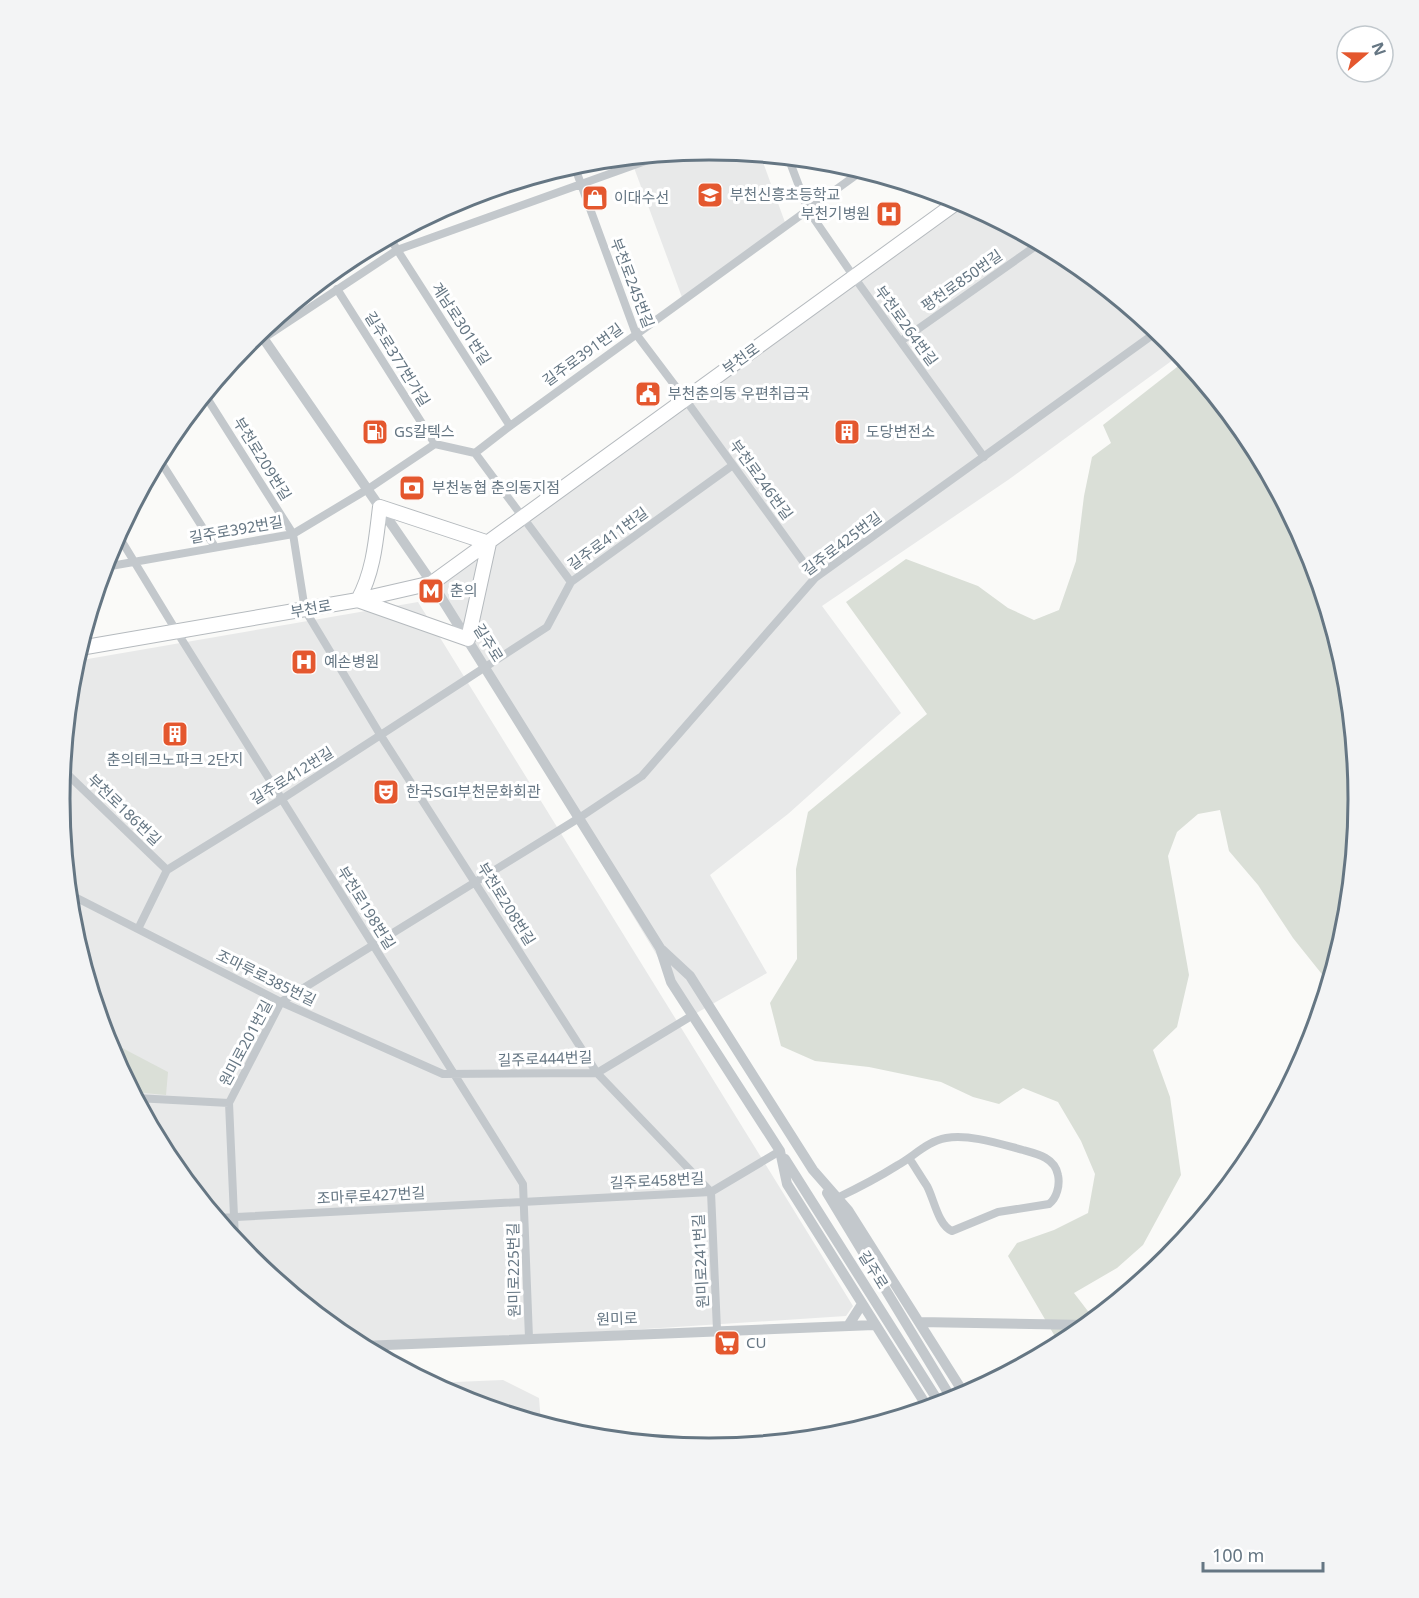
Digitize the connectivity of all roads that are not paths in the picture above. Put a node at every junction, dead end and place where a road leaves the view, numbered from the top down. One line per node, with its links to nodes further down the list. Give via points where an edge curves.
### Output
1 (637, 164): 5 (street)
2 (791, 165): 7 (street, 부천로264번길)
3 (577, 174): 5 (street, 부천로245번길)
4 (854, 177): 7 (street, 길주로391번길)
5 (581, 184): 10 (street); 14 (street, 부천로245번길)
6 (950, 207): 11 (main road, 부천로)
7 (808, 210): 11 (street, 부천로264번길); 14 (street, 길주로391번길)
8 (393, 244): 10 (street, 계남로301번길)
9 (1033, 248): 17 (street, 평천로850번길)
10 (397, 250): 12 (street); 20 (street, 계남로301번길)
11 (854, 278): 17 (street, 부천로264번길); 18 (main road, 부천로)
12 (337, 289): 13 (street); 21 (street, 길주로377번가길)
13 (288, 319)
14 (636, 334): 18 (street, 부천로245번길); 20 (street, 길주로391번길)
15 (1150, 337): 23 (street, 길주로425번길)
16 (265, 340): 26 (street, 길주로)
17 (901, 341): 23 (street, 부천로264번길)
18 (685, 399): 24 (street, 부천로246번길); 28 (main road, 부천로)
19 (209, 402): 29 (street, 부천로209번길)
20 (510, 426): 22 (street, 길주로391번길)
21 (435, 444): 22 (street); 26 (street)
22 (475, 453): 28 (street)
23 (984, 457): 35 (street, 길주로425번길)
24 (733, 465): 35 (street, 부천로246번길); 36 (street, 길주로411번길)
25 (164, 467): 32 (street)
26 (368, 489): 27 (street, 길주로); 29 (street, 길주로392번길)
27 (380, 507): 30 (main road); 37 (street, 길주로); 38 (main road, via 374,557)
28 (522, 518): 30 (main road, 부천로); 36 (street)
29 (293, 534): 32 (street, 길주로392번길); 39 (street, 부천로209번길)
30 (489, 543): 37 (main road, 부천로); 41 (main road)
31 (124, 544): 33 (street, 부천로198번길)
32 (214, 547): 33 (street, 길주로392번길)
33 (134, 561): 34 (street, 길주로392번길); 40 (street, 부천로198번길)
34 (115, 565)
35 (815, 578): 47 (street, 길주로425번길, via 642,776)
36 (571, 582): 43 (street, 길주로411번길, via 547,627)
37 (432, 583): 38 (main road, 부천로); 41 (street, 길주로)
38 (358, 600): 39 (main road, 부천로); 41 (main road)
39 (305, 610): 40 (main road, 부천로); 44 (street, 부천로208번길)
40 (177, 632): 42 (main road, 부천로); 46 (street, 부천로198번길)
41 (468, 639): 43 (street, 길주로)
42 (89, 646)
43 (485, 667): 44 (street, 길주로412번길); 47 (street, 길주로)
44 (381, 735): 46 (street, 길주로412번길); 49 (street, 부천로208번길)
45 (71, 778): 48 (street, 부천로186번길)
46 (282, 799): 48 (street, 길주로412번길); 52 (street, 부천로198번길)
47 (579, 818): 49 (street, 길주로425번길); 53 (street, 길주로)
48 (167, 870): 51 (street)
49 (475, 882): 52 (street, 원미로201번길); 58 (street, 부천로208번길)
50 (79, 899): 51 (street, 조마루로385번길)
51 (138, 929): 54 (street, 조마루로385번길)
52 (374, 945): 54 (street, 원미로201번길); 59 (street, 부천로198번길)
53 (660, 948): 55 (street, 길주로, via 671,982); 56 (street, 길주로, via 690,976)
54 (281, 1002): 59 (street, 조마루로385번길, via 443,1074); 61 (street, 원미로201번길)
55 (693, 1015): 57 (street, 길주로); 58 (street, 길주로444번길)
56 (719, 1023): 57 (street, via 711,1016 705,1017); 64 (street, 길주로)
57 (703, 1032): 62 (street, 길주로)
58 (597, 1073): 59 (street, 길주로444번길); 65 (street, 부천로208번길)
59 (455, 1075): 67 (street, 부천로198번길, via 523,1184)
60 (145, 1098): 61 (street)
61 (229, 1103): 69 (street, 원미로201번길)
62 (780, 1151): 65 (street, 길주로458번길); 71 (street, 길주로, via 787,1184); 81 (street, 길주로)
63 (909, 1158): 63 (street, via 942,1138 973,1139 1047,1158 1056,1167 1059,1183 1049,1204 998,1212 952,1231 942,1221); 66 (street)
64 (813, 1170): 66 (street, 길주로); 80 (street, 길주로)
65 (711, 1192): 67 (street, 길주로458번길); 76 (street, 원미로241번길)
66 (837, 1198): 72 (street, 길주로)
67 (526, 1201): 69 (street, 조마루로427번길); 77 (street, 원미로225번길)
68 (227, 1217): 69 (street, 조마루로427번길)
69 (233, 1217): 70 (street, 원미로201번길)
70 (234, 1225)
71 (862, 1305): 73 (street, 길주로); 75 (street)
72 (919, 1322): 74 (street); 79 (street, 길주로)
73 (874, 1325): 75 (street, 원미로); 82 (street, 길주로)
74 (1072, 1325)
75 (848, 1326): 76 (street, 원미로)
76 (717, 1330): 77 (street, 원미로)
77 (529, 1338): 78 (street, 원미로)
78 (379, 1345)
79 (960, 1386)
80 (947, 1392)
81 (935, 1396)
82 (923, 1401)

